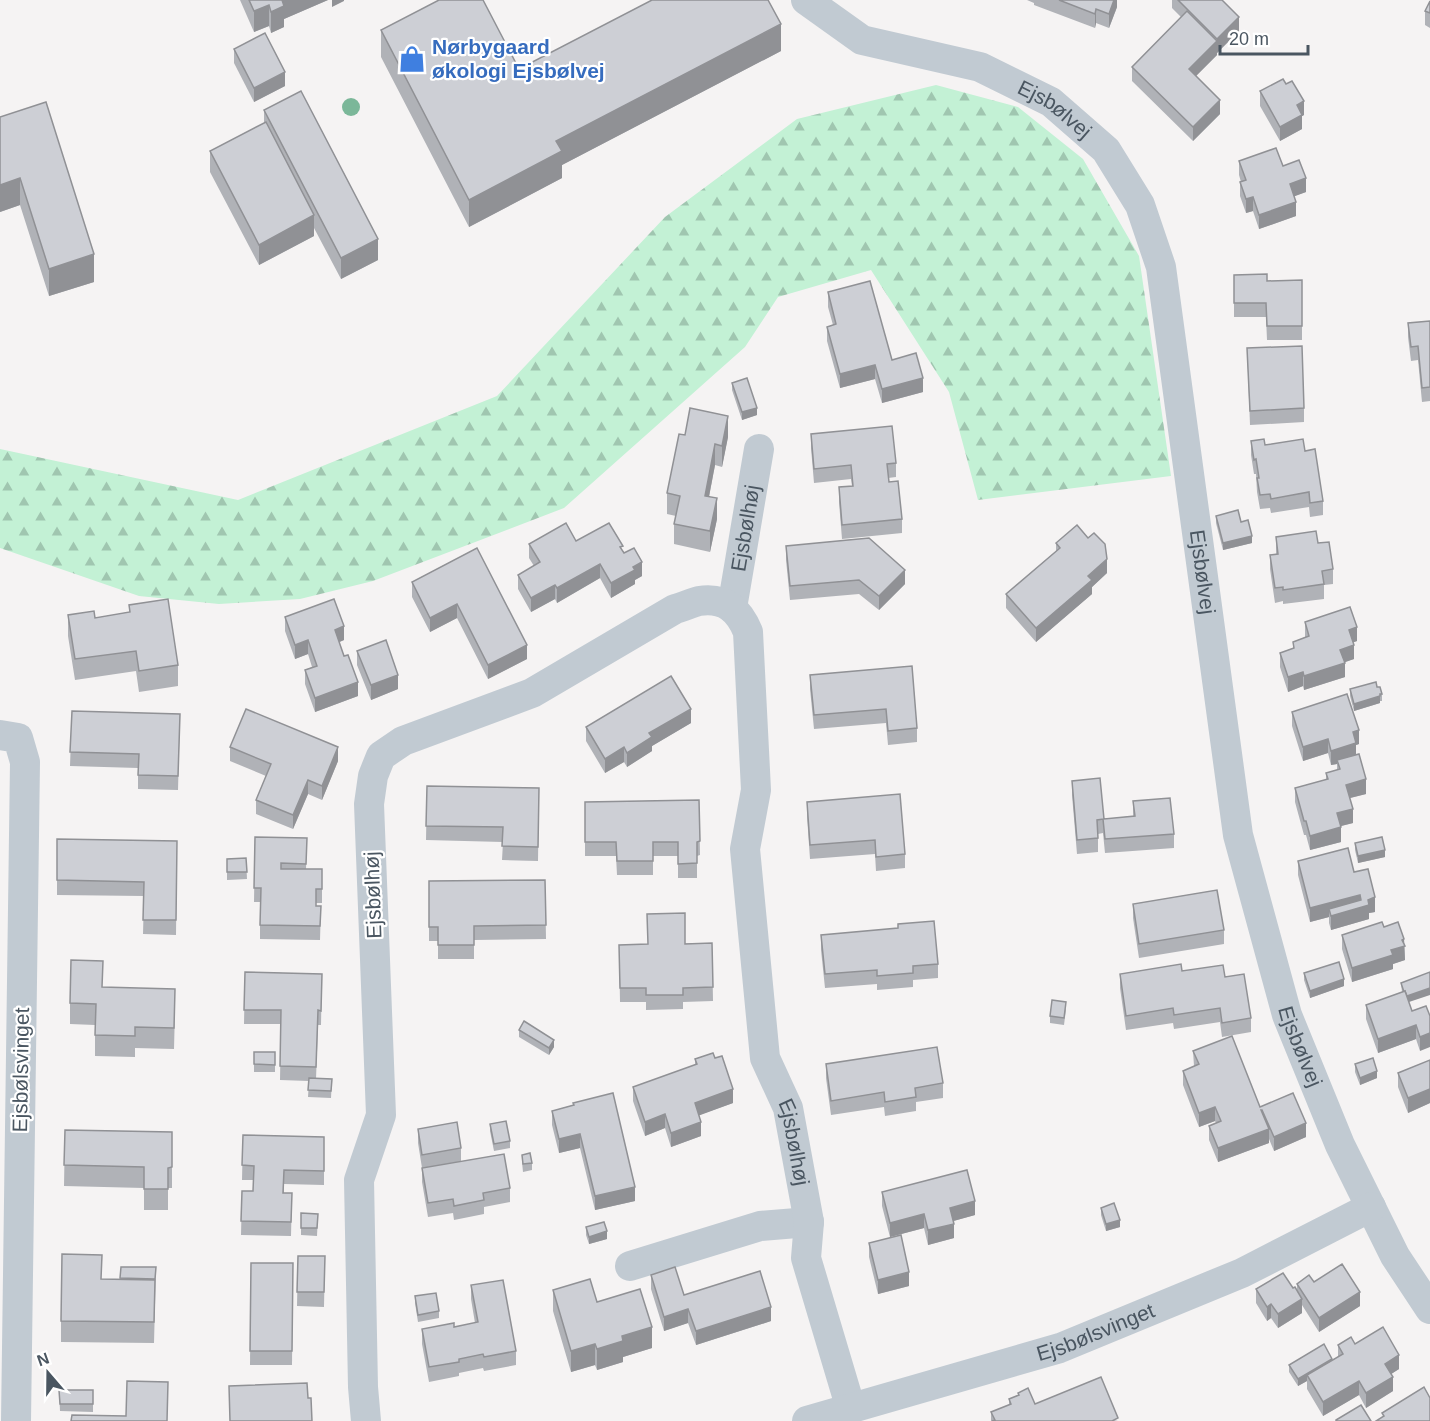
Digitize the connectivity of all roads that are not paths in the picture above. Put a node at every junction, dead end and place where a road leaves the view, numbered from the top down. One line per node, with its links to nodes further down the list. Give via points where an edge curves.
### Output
1 (806, 0): 5 (street, Ejsbølvej, via 862,40 980,67 1051,102 1106,150 1140,206 1161,267 1238,835 1287,1015 1340,1144)
2 (759, 449): 3 (street, Ejsbølhøj)
3 (732, 608): 6 (street, Ejsbølhøj, via 748,632 756,790 745,849 765,1058 788,1108); 11 (street, Ejsbølhøj, via 718,601 699,601 675,609 532,693 403,741 381,756 369,804 381,1115 359,1180)
4 (0, 735): 10 (street, Ejsbølsvinget, via 18,738 25,762)
5 (1371, 1207): 8 (street, Ejsbølvej, via 1395,1256); 9 (street, Ejsbølsvinget, via 1242,1273 1060,1348)
6 (809, 1222): 7 (street, via 760,1226); 9 (street, Ejsbølhøj, via 806,1258)
7 (630, 1266)
8 (1430, 1310)
9 (851, 1409): 12 (street, Ejsbølsvinget)
10 (16, 1421)
11 (366, 1421)
12 (807, 1421)

